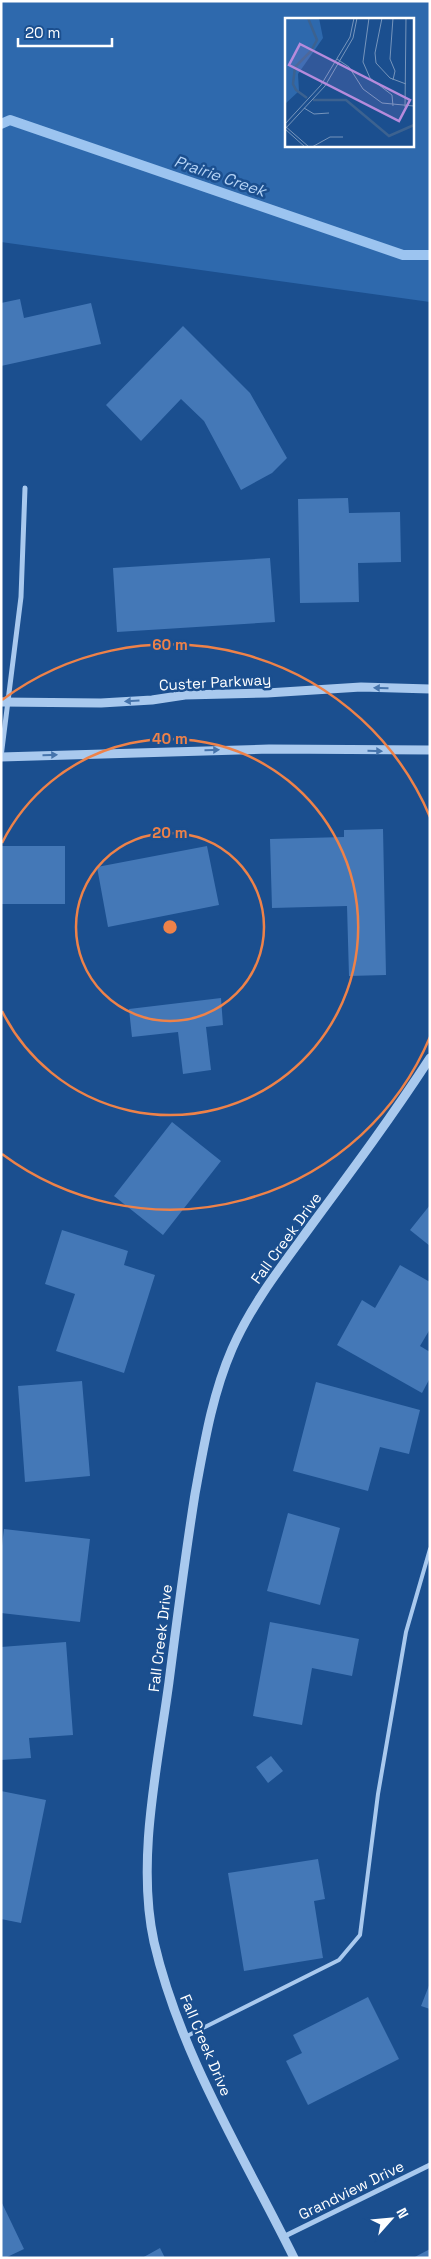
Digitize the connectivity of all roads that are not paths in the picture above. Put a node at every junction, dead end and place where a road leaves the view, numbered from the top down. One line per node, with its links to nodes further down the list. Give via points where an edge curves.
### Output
1 (25, 488): 3 (street, via 21,598)
2 (430, 689): 3 (street, Custer Parkway, one-way to 3, via 361,687 185,695 101,703)
3 (5, 702): 5 (street)
4 (430, 750): 5 (street, one-way to 4, via 259,749)
5 (1, 757)
6 (430, 1058): 8 (street, Fall Creek Drive, via 262,1295 231,1350 212,1404 183,1569 149,1839 154,1938 167,1989)
7 (430, 1549): 8 (lane, via 406,1632 378,1794 360,1935 339,1960)
8 (185, 2037): 10 (street, Fall Creek Drive)
9 (430, 2165): 10 (street, Grandview Drive)
10 (284, 2237): 11 (street, Fall Creek Drive)
11 (294, 2258)

